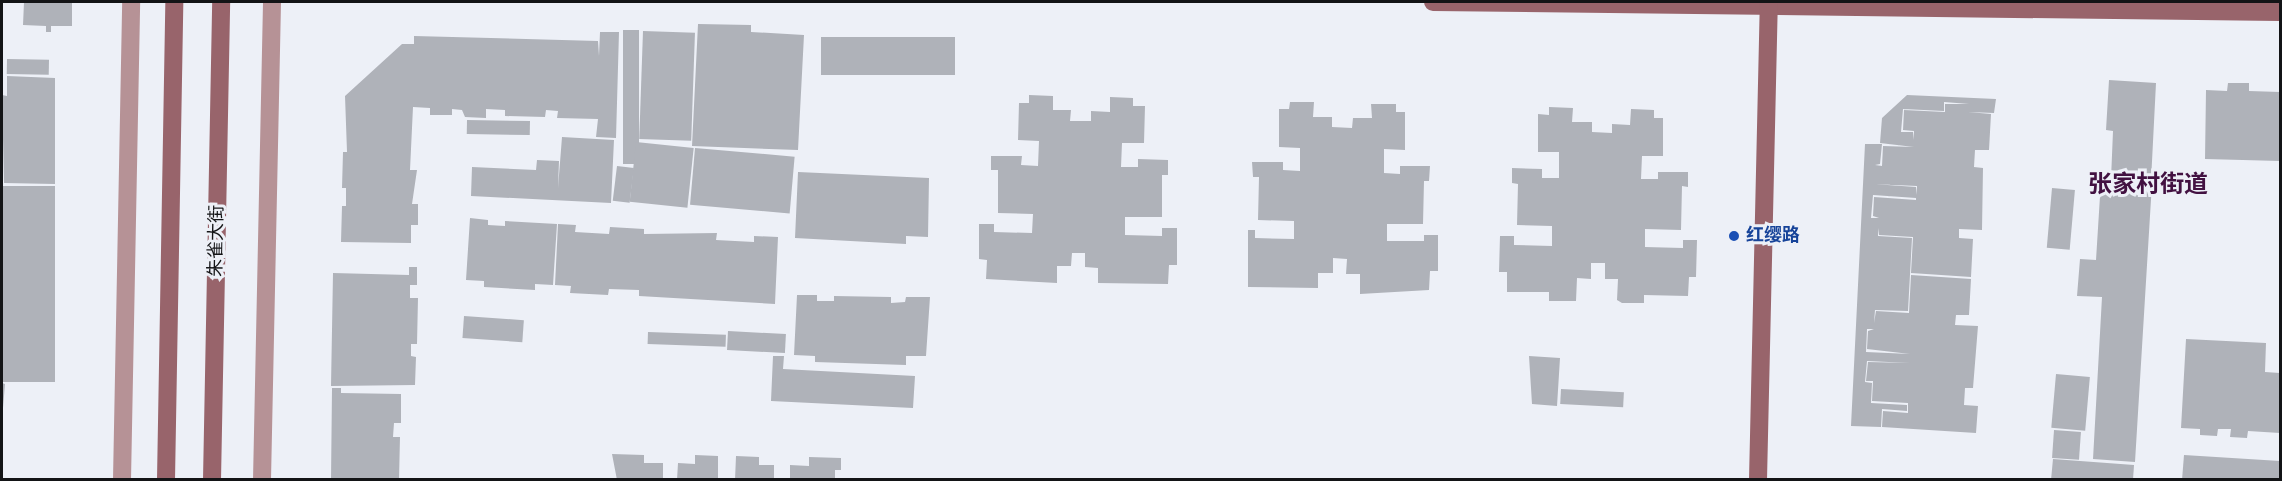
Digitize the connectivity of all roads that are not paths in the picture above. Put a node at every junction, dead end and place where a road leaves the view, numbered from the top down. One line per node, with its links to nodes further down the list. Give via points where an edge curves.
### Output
1 (131, 2): 8 (street)
2 (174, 2): 9 (street)
3 (221, 2): 10 (street, 朱雀大街)
4 (272, 2): 11 (street)
5 (1433, 2): 6 (street)
6 (1769, 5): 7 (street); 12 (street)
7 (2280, 12)
8 (122, 480)
9 (166, 480)
10 (212, 480)
11 (262, 480)
12 (1758, 480)

